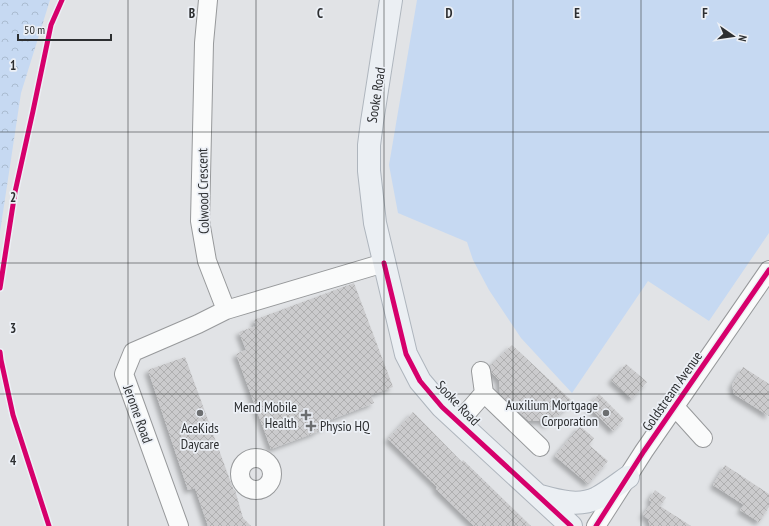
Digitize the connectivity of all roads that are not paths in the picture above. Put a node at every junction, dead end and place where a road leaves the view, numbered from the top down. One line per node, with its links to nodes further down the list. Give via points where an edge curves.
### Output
1 (208, 0): 5 (street, Colwood Crescent, via 204,43 200,221 207,261)
2 (391, 0): 3 (main road, Sooke Road, via 369,145 371,196)
3 (384, 263): 5 (street); 9 (main road, Sooke Road, via 406,354 420,380)
4 (769, 270): 8 (street, Goldstream Avenue)
5 (226, 310): 14 (street, Jerome Road, via 133,352 124,374)
6 (481, 371): 7 (street)
7 (484, 393): 9 (street); 11 (street)
8 (675, 407): 10 (street); 12 (street, Goldstream Avenue)
9 (458, 422): 13 (main road, Sooke Road)
10 (704, 438)
11 (540, 447)
12 (628, 477): 13 (main road, via 596,498 580,503 559,502); 16 (street, Goldstream Avenue)
13 (537, 494): 15 (main road, Sooke Road)
14 (179, 526)
15 (571, 526)
16 (596, 526)

